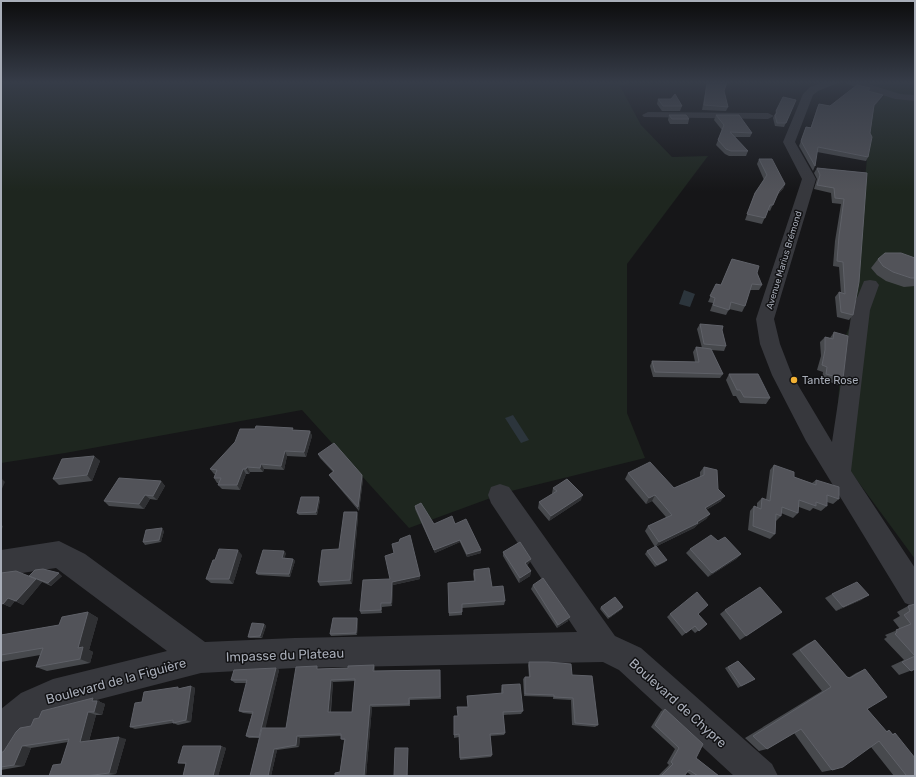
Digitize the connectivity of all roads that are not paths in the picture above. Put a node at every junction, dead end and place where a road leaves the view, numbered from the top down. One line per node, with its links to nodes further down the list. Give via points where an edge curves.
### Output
1 (794, 118): 3 (street, Avenue Marius Brémond, via 789,142 809,179 765,320 770,344 782,375 814,434)
2 (870, 285): 3 (street, via 861,310)
3 (839, 472): 6 (street, Avenue Marius Brémond)
4 (500, 496): 7 (street)
5 (1, 563): 8 (street, via 59,554)
6 (915, 593)
7 (604, 647): 8 (street, Impasse du Plateau, via 295,653); 10 (street, Boulevard de Chypre, via 630,659)
8 (201, 658): 9 (street, Boulevard de la Figuière, via 53,695 32,704 12,721)
9 (1, 740)
10 (760, 776)

